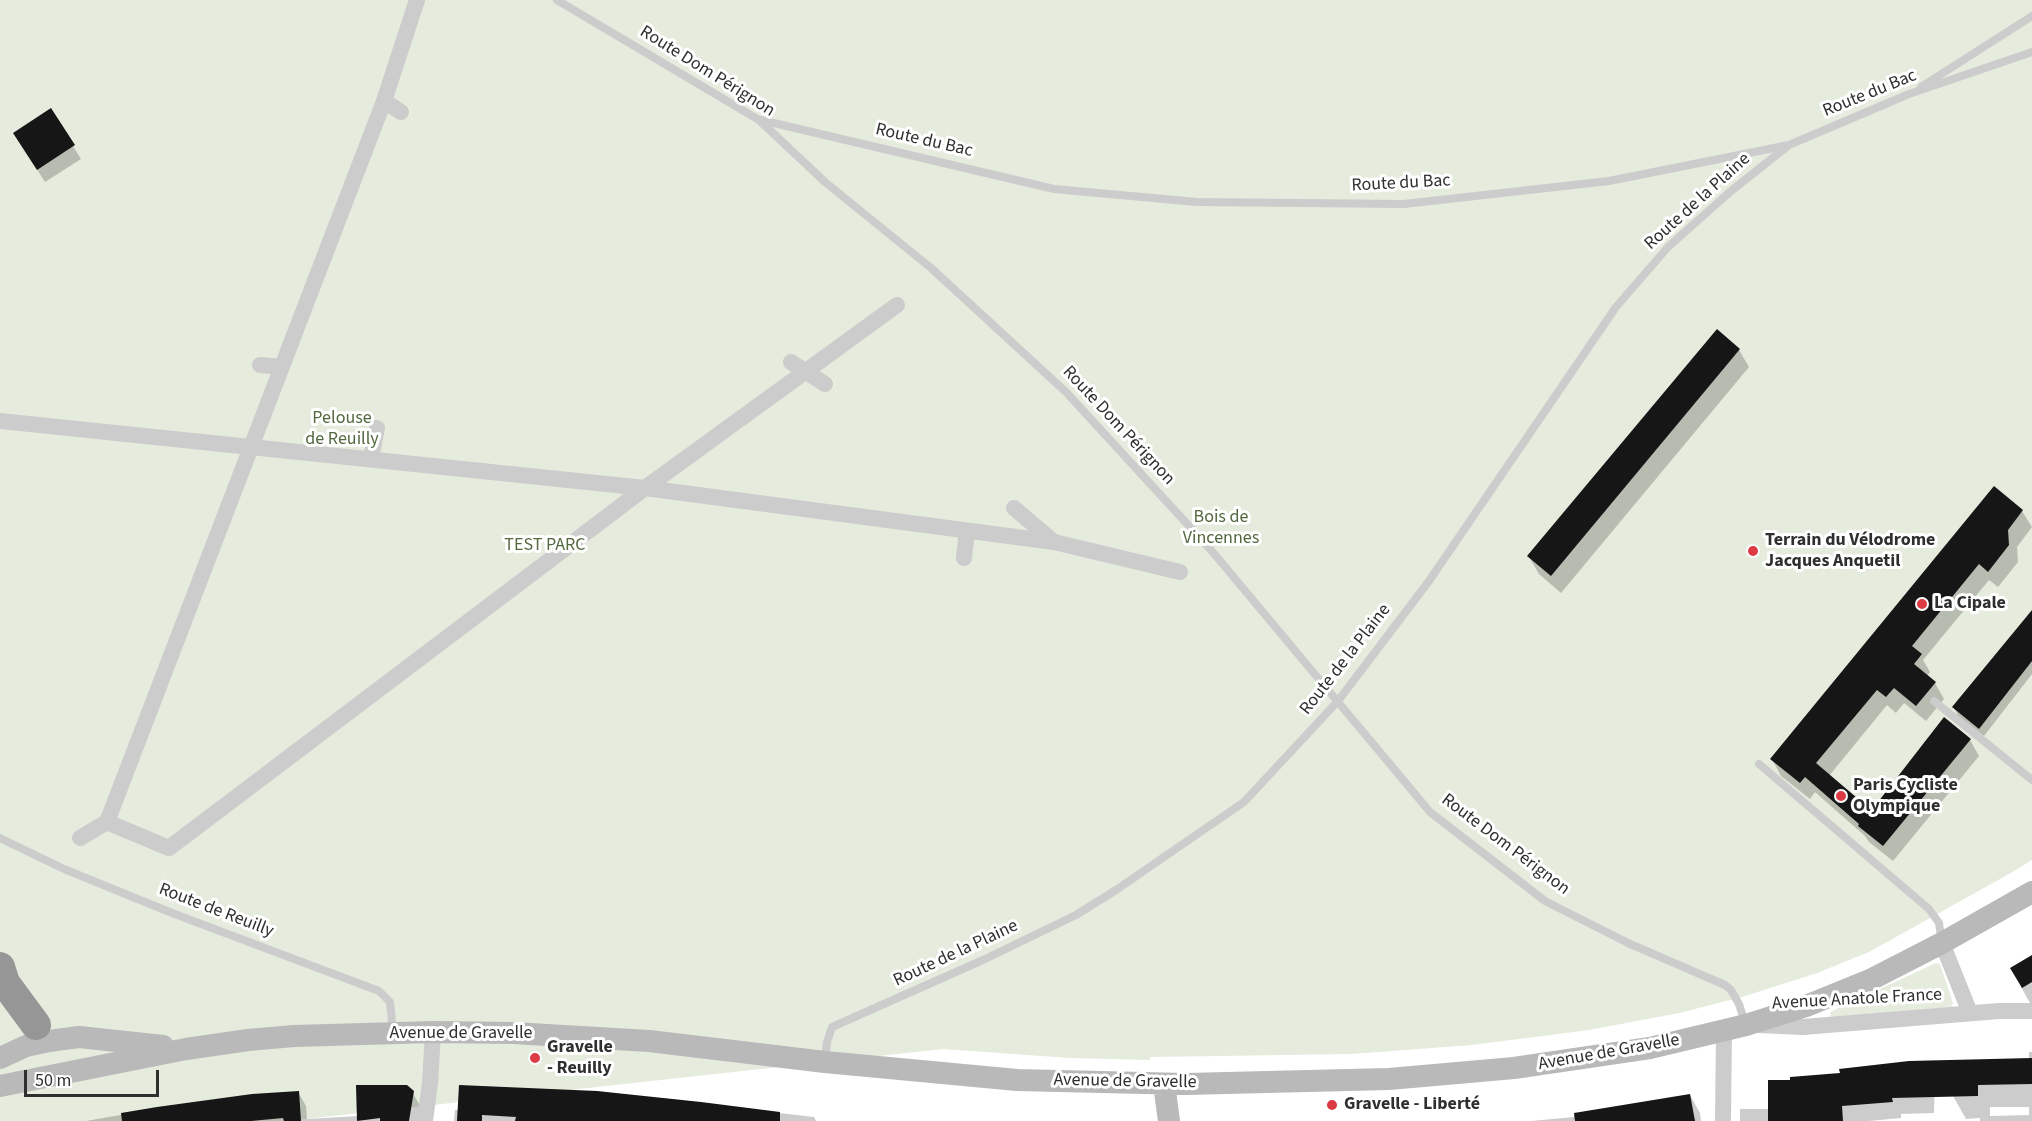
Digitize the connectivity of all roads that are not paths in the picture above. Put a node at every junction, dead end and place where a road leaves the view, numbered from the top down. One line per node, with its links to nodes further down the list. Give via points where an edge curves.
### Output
1 (417, 0): 6 (street)
2 (557, 0): 8 (lane, Route Dom Pérignon)
3 (2032, 16): 5 (lane)
4 (2032, 52): 5 (lane, Route du Bac)
5 (1909, 94): 9 (lane, Route du Bac)
6 (384, 101): 7 (street); 13 (street)
7 (401, 112)
8 (759, 120): 9 (lane, Route du Bac, via 1054,189 1197,202 1404,204 1609,181); 26 (lane, Route Dom Pérignon, via 825,182 931,268 1066,392 1211,550)
9 (1790, 146): 26 (lane, Route de la Plaine, via 1668,247 1616,307 1429,581)
10 (897, 305): 14 (street)
11 (791, 362): 14 (street)
12 (260, 365): 13 (street)
13 (282, 367): 18 (street)
14 (806, 372): 15 (street); 20 (street)
15 (825, 384)
16 (0, 421): 18 (street)
17 (377, 428): 19 (street)
18 (251, 447): 19 (street); 30 (street)
19 (371, 459): 20 (street)
20 (645, 488): 22 (street); 30 (street, via 168,848)
21 (1014, 508): 23 (street)
22 (967, 531): 23 (street); 24 (street)
23 (1054, 542): 25 (street)
24 (964, 558)
25 (1180, 572)
26 (1338, 701): 39 (lane, Route Dom Pérignon, via 1430,812 1545,901 1725,985 1739,1004); 46 (lane, Route de la Plaine, via 1244,802 1076,915 832,1027)
27 (1934, 701): 29 (lane)
28 (1759, 764): 34 (lane, via 1929,909 1939,923)
29 (2032, 780)
30 (107, 822): 32 (street)
31 (0, 838): 43 (lane, Route de Reuilly, via 161,909 379,991 390,1002)
32 (80, 838)
33 (2032, 892): 34 (street, Avenue de Gravelle)
34 (1942, 943): 37 (street, Avenue Anatole France); 38 (street, Avenue de Gravelle)
35 (2, 986): 42 (highway)
36 (2032, 1011): 37 (street, Avenue Anatole France)
37 (1970, 1013): 38 (street, Avenue Anatole France)
38 (1804, 1016): 39 (street, Avenue de Gravelle)
39 (1746, 1025): 40 (street, Avenue de Gravelle)
40 (1724, 1030): 48 (street, Avenue de Gravelle, via 1650,1048 1514,1068 1389,1079); 52 (street)
41 (433, 1032): 43 (street, Avenue de Gravelle); 46 (street, Avenue de Gravelle, via 649,1041); 50 (street)
42 (42, 1033): 44 (street, Avenue de Gravelle); 45 (street, Avenue de Gravelle); 47 (street)
43 (393, 1033): 44 (street, Avenue de Gravelle, via 294,1036)
44 (186, 1049): 47 (street, Avenue de Gravelle)
45 (0, 1058)
46 (825, 1062): 48 (street, Avenue de Gravelle, via 1017,1080)
47 (81, 1070): 49 (street, Avenue de Gravelle)
48 (1164, 1084): 51 (street)
49 (0, 1086)
50 (425, 1121)
51 (1169, 1121)
52 (1723, 1121)

